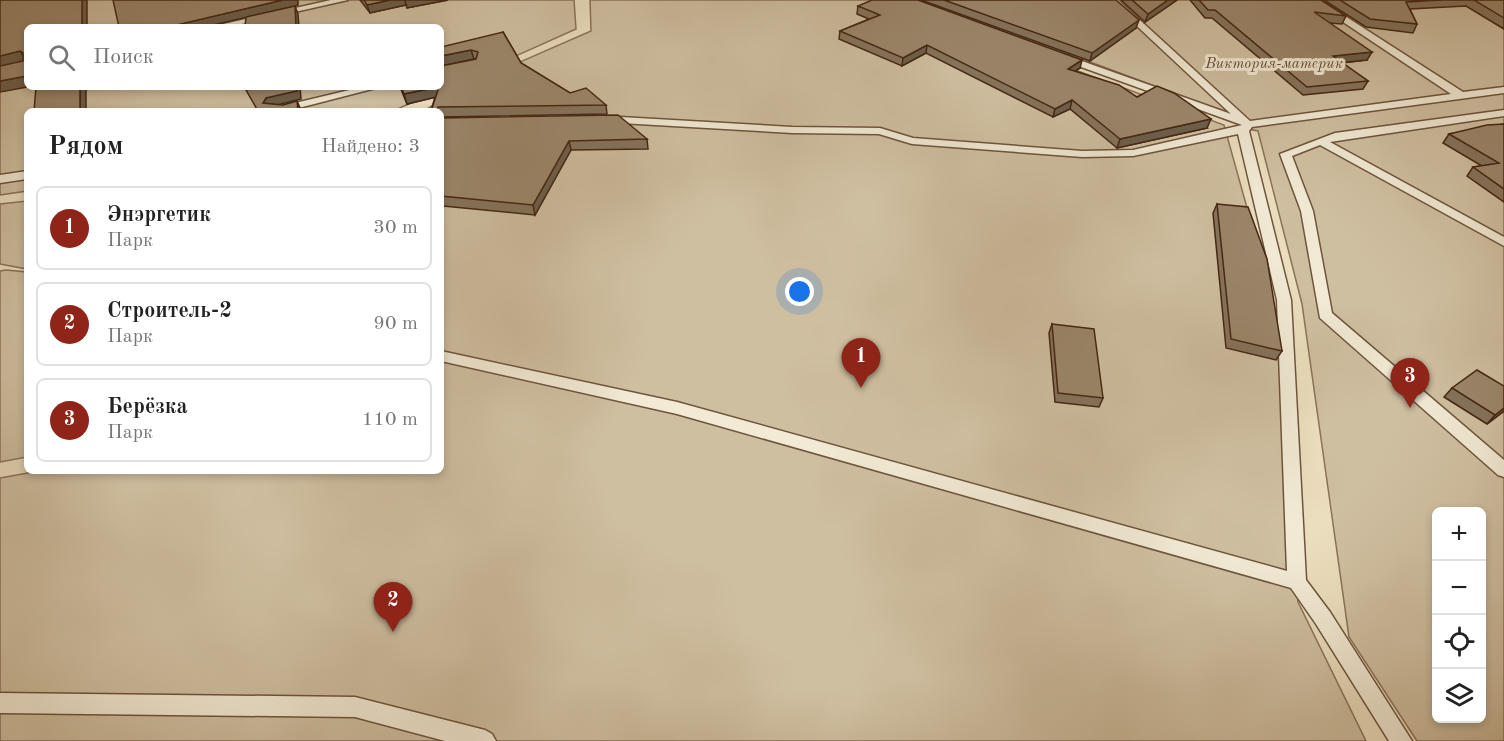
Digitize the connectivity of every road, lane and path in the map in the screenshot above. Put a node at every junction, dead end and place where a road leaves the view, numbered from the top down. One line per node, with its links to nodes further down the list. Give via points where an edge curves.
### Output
1 (344, 0): 4 (lane)
2 (1113, 0): 12 (lane)
3 (1314, 0): 8 (lane)
4 (229, 24)
5 (1050, 52): 12 (lane)
6 (362, 90): 9 (lane)
7 (1504, 90): 8 (lane)
8 (1460, 95): 12 (lane)
9 (287, 108)
10 (1504, 113): 13 (lane)
11 (590, 119): 12 (lane, via 880,131 912,141 1082,154 1133,153)
12 (1246, 127): 19 (lane, via 1284,300)
13 (1320, 141): 16 (lane); 18 (lane, via 1286,154 1307,211 1325,315)
14 (24, 175): 15 (lane)
15 (0, 179)
16 (1504, 242)
17 (444, 357): 19 (lane, via 677,408)
18 (1504, 470)
19 (1297, 582): 22 (lane)
20 (0, 703): 21 (lane, via 355,706)
21 (485, 741)
22 (1401, 741)

